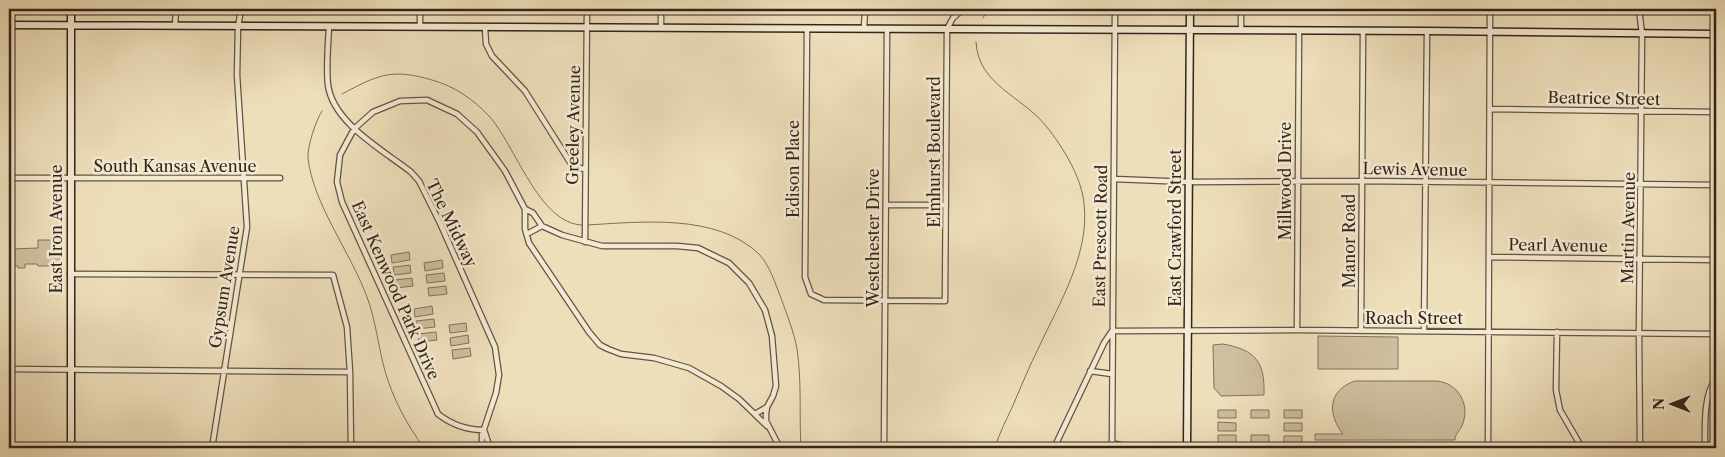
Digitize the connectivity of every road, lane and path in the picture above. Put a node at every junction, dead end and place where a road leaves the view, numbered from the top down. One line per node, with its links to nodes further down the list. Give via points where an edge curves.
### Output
1 (71, 9): 15 (main road, East Iron Avenue)
2 (176, 9): 16 (street)
3 (240, 9): 17 (street, Gypsum Avenue)
4 (420, 9): 19 (street)
5 (587, 9): 21 (street, Greeley Avenue)
6 (661, 9): 22 (street)
7 (865, 9): 24 (street)
8 (962, 9): 26 (street)
9 (1115, 9): 27 (street, East Prescott Road)
10 (1190, 9): 28 (main road, East Crawford Street)
11 (1241, 9): 29 (street)
12 (1490, 9): 33 (street)
13 (1639, 9): 34 (street, Martin Avenue)
14 (9, 25): 15 (main road)
15 (71, 26): 16 (main road); 42 (main road, East Iron Avenue)
16 (175, 26): 17 (main road)
17 (238, 26): 18 (main road); 44 (street, Gypsum Avenue, via 237,75)
18 (329, 27): 19 (main road); 39 (street, The Midway, via 328,85 334,105)
19 (420, 28): 20 (main road)
20 (485, 28): 21 (main road); 40 (street, via 486,44 492,56 525,91 573,167)
21 (587, 28): 22 (main road); 40 (street, Greeley Avenue)
22 (661, 28): 23 (main road)
23 (807, 29): 24 (main road); 64 (street, Edison Place, via 805,277 811,294 824,300)
24 (864, 29): 25 (main road)
25 (887, 29): 26 (main road); 53 (street, Westchester Drive)
26 (947, 29): 27 (main road); 54 (street, Elmhurst Boulevard)
27 (1115, 30): 28 (main road); 45 (street, East Prescott Road)
28 (1190, 31): 29 (main road); 48 (main road, East Crawford Street)
29 (1241, 31): 30 (main road)
30 (1299, 31): 32 (main road); 46 (street, Millwood Drive)
31 (1427, 31): 32 (main road); 33 (main road); 49 (street)
32 (1362, 32): 47 (street, Manor Road)
33 (1490, 32): 34 (main road); 36 (street)
34 (1642, 34): 35 (main road); 37 (street, Martin Avenue)
35 (1716, 34)
36 (1490, 109): 37 (street, Beatrice Street); 50 (street)
37 (1641, 111): 38 (street, Beatrice Street); 51 (street, Martin Avenue)
38 (1716, 112)
39 (354, 129): 55 (street, East Kenwood Park Drive, via 373,112 400,101 427,100 449,110 477,132 505,171); 84 (street, The Midway, via 419,181 492,340 499,375); 84 (street, East Kenwood Park Drive, via 340,155 337,182 342,202 438,414 467,429)
40 (585, 169): 58 (street, Greeley Avenue)
41 (9, 178): 42 (street, South Kansas Avenue)
42 (70, 178): 44 (street, South Kansas Avenue); 62 (main road, East Iron Avenue)
43 (280, 178): 44 (street, South Kansas Avenue)
44 (244, 179): 63 (street, Gypsum Avenue, via 247,227)
45 (1114, 179): 48 (street, Lewis Avenue); 67 (street, East Prescott Road)
46 (1298, 181): 47 (street, Lewis Avenue); 48 (street, Lewis Avenue); 66 (street, Millwood Drive)
47 (1362, 181): 49 (street, Lewis Avenue); 68 (street, Manor Road)
48 (1189, 182): 65 (main road, East Crawford Street)
49 (1426, 182): 50 (street, Lewis Avenue); 69 (street)
50 (1490, 183): 51 (street, Lewis Avenue); 59 (street)
51 (1641, 184): 52 (street, Lewis Avenue); 60 (street, Martin Avenue)
52 (1716, 185)
53 (886, 205): 54 (street); 64 (street, Westchester Drive)
54 (946, 206): 64 (street, Elmhurst Boulevard, via 946,301)
55 (525, 209): 56 (street, via 533,213); 57 (street)
56 (542, 226): 57 (street); 58 (street)
57 (527, 234): 82 (street, via 549,273 600,345 621,354 654,358 689,368 721,386)
58 (585, 242): 81 (street, via 602,246 698,248 729,262 749,283 765,310 772,336 776,386)
59 (1490, 257): 60 (street, Pearl Avenue); 70 (street)
60 (1640, 259): 61 (street, Pearl Avenue); 72 (street, Martin Avenue)
61 (1716, 260)
62 (70, 274): 63 (street); 75 (main road, East Iron Avenue)
63 (240, 275): 76 (street, Gypsum Avenue); 78 (street, via 333,275 347,327)
64 (885, 301): 94 (street, Westchester Drive)
65 (1188, 330): 66 (street, Roach Street); 67 (street, Roach Street); 97 (main road, East Crawford Street)
66 (1297, 330): 68 (street, Roach Street)
67 (1112, 331): 77 (street); 79 (street, East Prescott Road)
68 (1361, 331): 69 (street, Roach Street)
69 (1424, 331): 70 (street, Roach Street)
70 (1488, 331): 71 (street, Roach Street); 98 (street)
71 (1557, 332): 72 (street, Roach Street); 99 (street, via 1556,390 1560,410)
72 (1639, 333): 73 (street, Roach Street); 100 (street, Martin Avenue)
73 (1716, 334)
74 (9, 370): 75 (street)
75 (71, 371): 76 (street); 86 (main road, East Iron Avenue)
76 (224, 371): 78 (street); 87 (street, Gypsum Avenue)
77 (1090, 371): 79 (street); 95 (street)
78 (350, 372): 88 (street)
79 (1112, 374): 85 (street, East Prescott Road)
80 (1716, 379): 101 (street, via 1705,412)
81 (767, 407): 82 (street); 83 (street, via 766,421)
82 (755, 414): 83 (street)
83 (770, 429): 93 (street)
84 (484, 430): 89 (street, The Midway); 90 (street)
85 (1112, 446): 96 (street)
86 (71, 448)
87 (212, 448)
88 (351, 448)
89 (482, 448)
90 (490, 448)
91 (501, 448): 92 (main road)
92 (514, 448)
93 (780, 448)
94 (884, 448)
95 (1054, 448)
96 (1131, 448)
97 (1187, 448)
98 (1488, 448)
99 (1582, 448)
100 (1640, 448)
101 (1706, 448)

